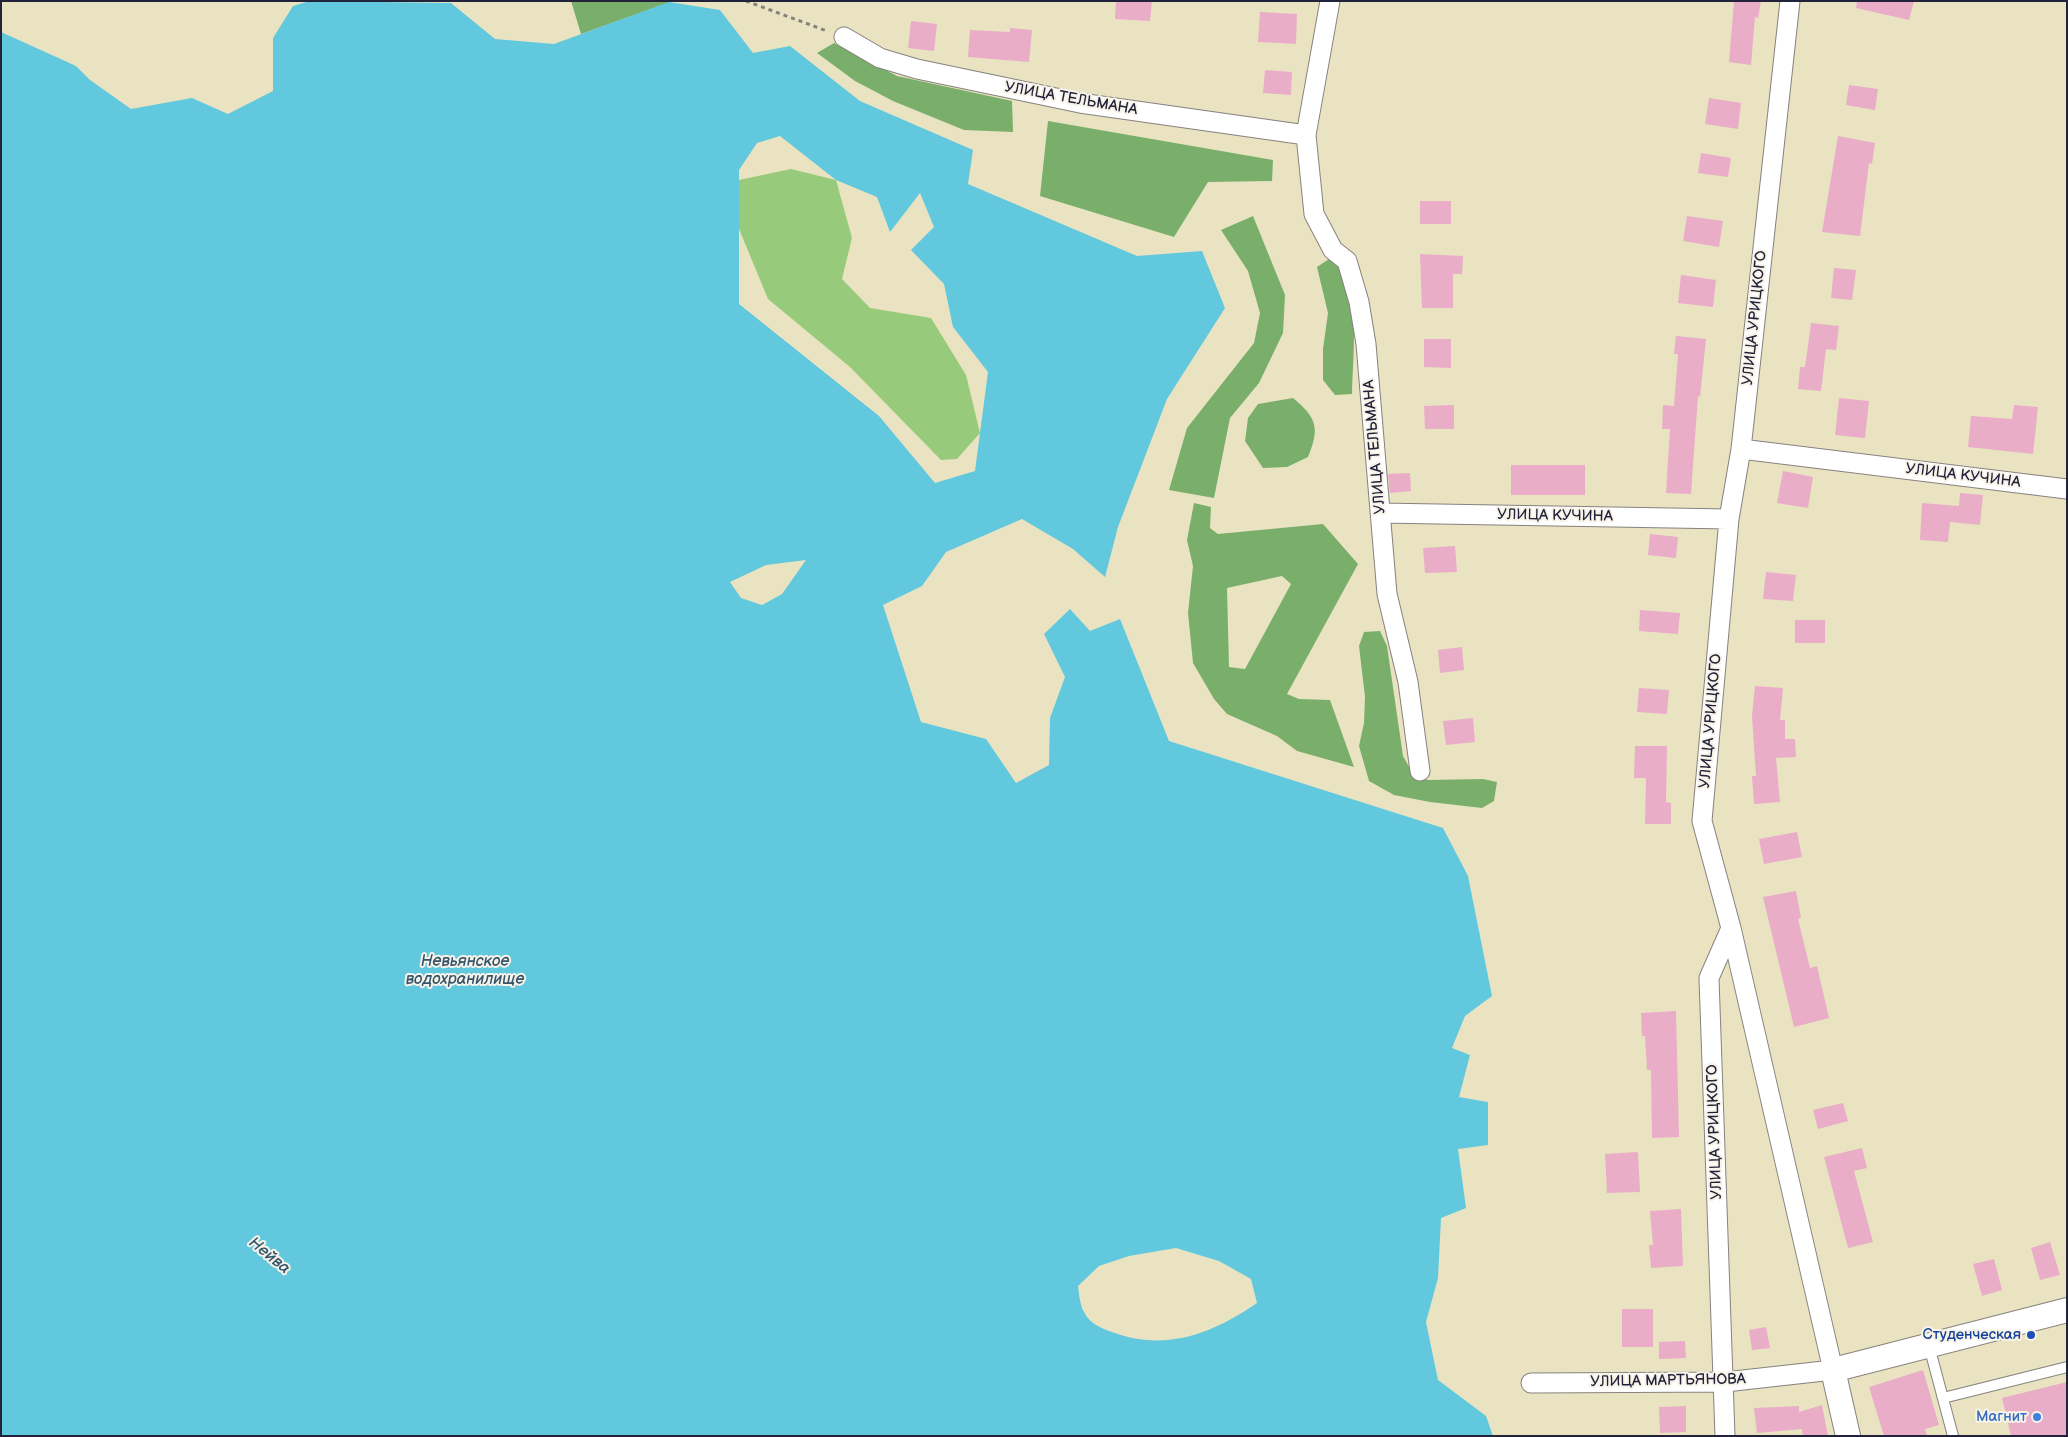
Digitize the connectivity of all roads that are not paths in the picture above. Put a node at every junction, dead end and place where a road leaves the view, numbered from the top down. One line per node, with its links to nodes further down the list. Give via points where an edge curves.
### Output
1 (1330, 1): 4 (street, УЛИЦА ТЕЛЬМАНА)
2 (1790, 1): 5 (street, УЛИЦА УРИЦКОГО)
3 (844, 37): 4 (street, УЛИЦА ТЕЛЬМАНА, via 880,58 936,73 1080,103)
4 (1306, 135): 7 (street, УЛИЦА ТЕЛЬМАНА, via 1314,214 1333,250 1347,261 1359,302 1366,344)
5 (1741, 449): 6 (street, УЛИЦА КУЧИНА); 8 (street, УЛИЦА УРИЦКОГО)
6 (2067, 489)
7 (1380, 513): 8 (street, УЛИЦА КУЧИНА); 9 (street, УЛИЦА ТЕЛЬМАНА, via 1387,594 1408,682)
8 (1729, 519): 10 (street, УЛИЦА УРИЦКОГО, via 1702,821)
9 (1420, 771)
10 (1731, 928): 14 (street); 15 (street, УЛИЦА УРИЦКОГО, via 1710,978)
11 (2067, 1310): 12 (street, УЛИЦА МАРТЬЯНОВА)
12 (1929, 1346): 14 (street, УЛИЦА МАРТЬЯНОВА); 17 (lane)
13 (2067, 1367): 17 (lane)
14 (1833, 1370): 15 (street, УЛИЦА МАРТЬЯНОВА); 19 (street)
15 (1725, 1382): 16 (street, УЛИЦА МАРТЬЯНОВА); 18 (street, УЛИЦА УРИЦКОГО)
16 (1532, 1383)
17 (1943, 1398): 20 (lane)
18 (1725, 1436)
19 (1848, 1436)
20 (1953, 1436)

